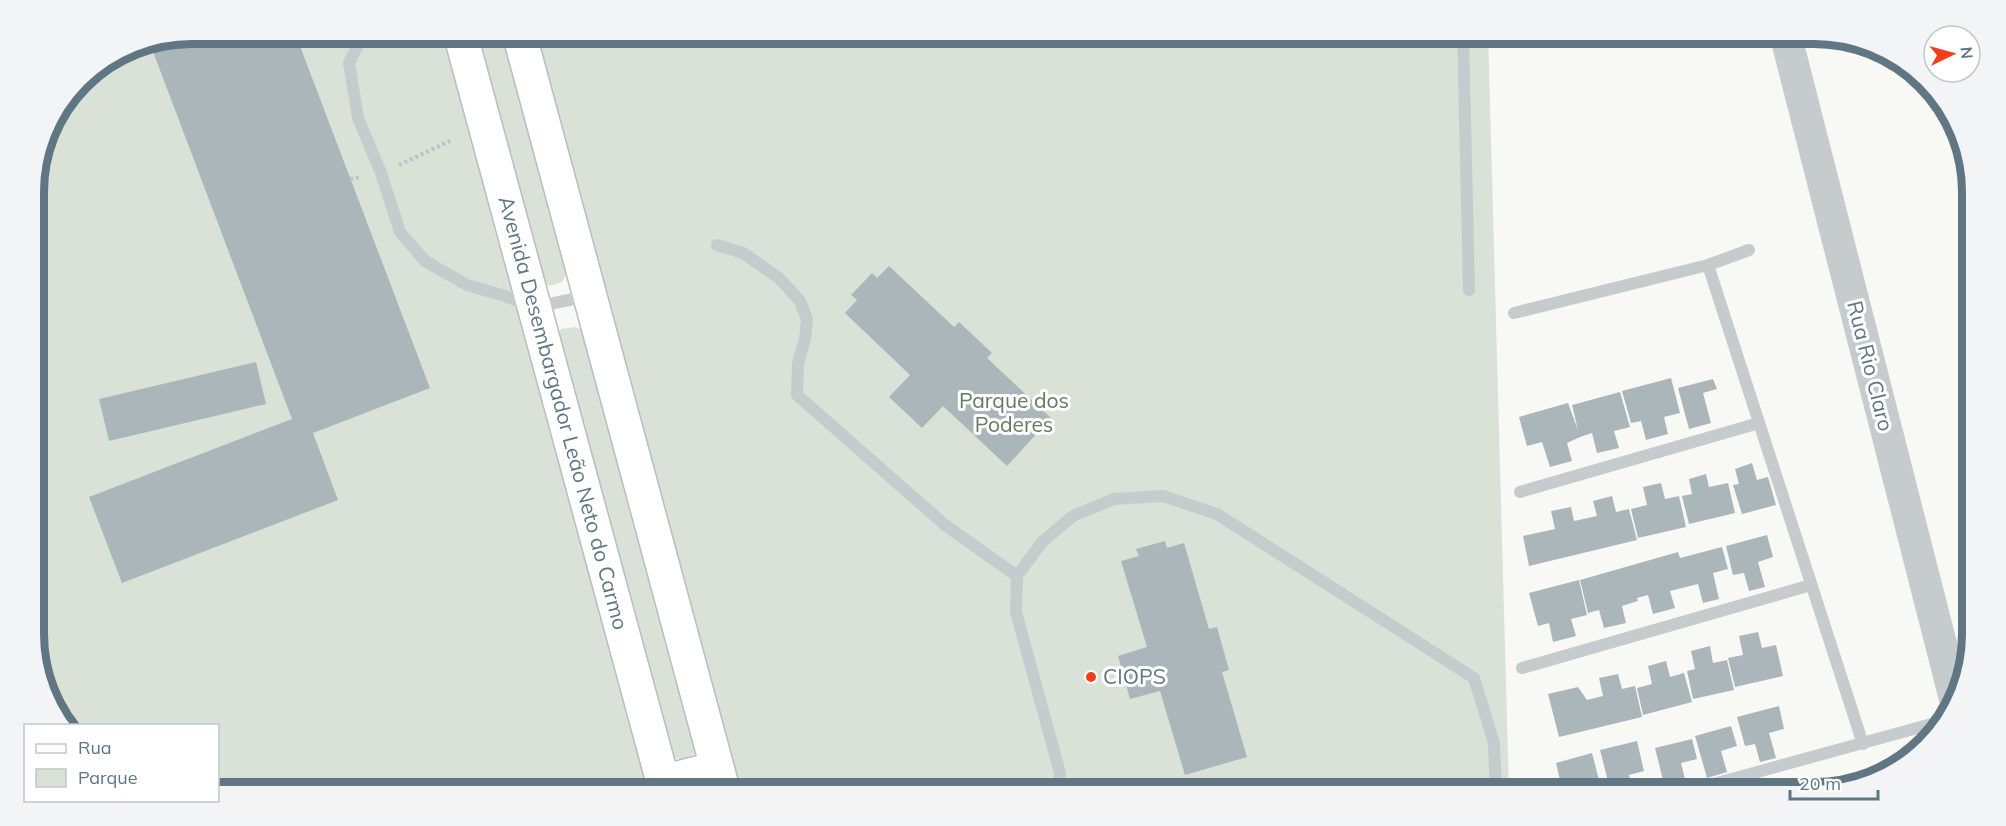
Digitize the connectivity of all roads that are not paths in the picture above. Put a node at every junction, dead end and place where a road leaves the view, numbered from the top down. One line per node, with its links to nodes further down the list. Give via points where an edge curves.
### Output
1 (358, 44): 11 (lane, via 349,63 358,118 400,232 425,261 467,285)
2 (463, 44): 11 (main road, Avenida Desembargador Leão Neto do Carmo)
3 (522, 44): 10 (main road)
4 (1463, 44): 9 (lane)
5 (1788, 44): 18 (street, Rua Rio Claro)
6 (717, 245): 15 (lane, via 743,253 779,278 800,301 807,319 798,363 797,395 945,525)
7 (1749, 250): 8 (lane)
8 (1708, 265): 12 (lane); 13 (lane)
9 (1468, 290)
10 (590, 296): 11 (lane); 21 (main road)
11 (534, 307): 22 (main road, Avenida Desembargador Leão Neto do Carmo)
12 (1514, 312)
13 (1759, 423): 14 (lane); 16 (lane)
14 (1520, 492)
15 (1017, 576): 23 (lane, via 1016,612 1060,773); 24 (lane, via 1042,542 1074,516 1114,499 1163,496 1216,514 1474,678 1494,743)
16 (1811, 585): 17 (lane); 20 (lane)
17 (1522, 668)
18 (1952, 688)
19 (1933, 724): 20 (lane)
20 (1863, 744): 25 (lane)
21 (721, 781)
22 (663, 782)
23 (1059, 782)
24 (1496, 782)
25 (1722, 782)

